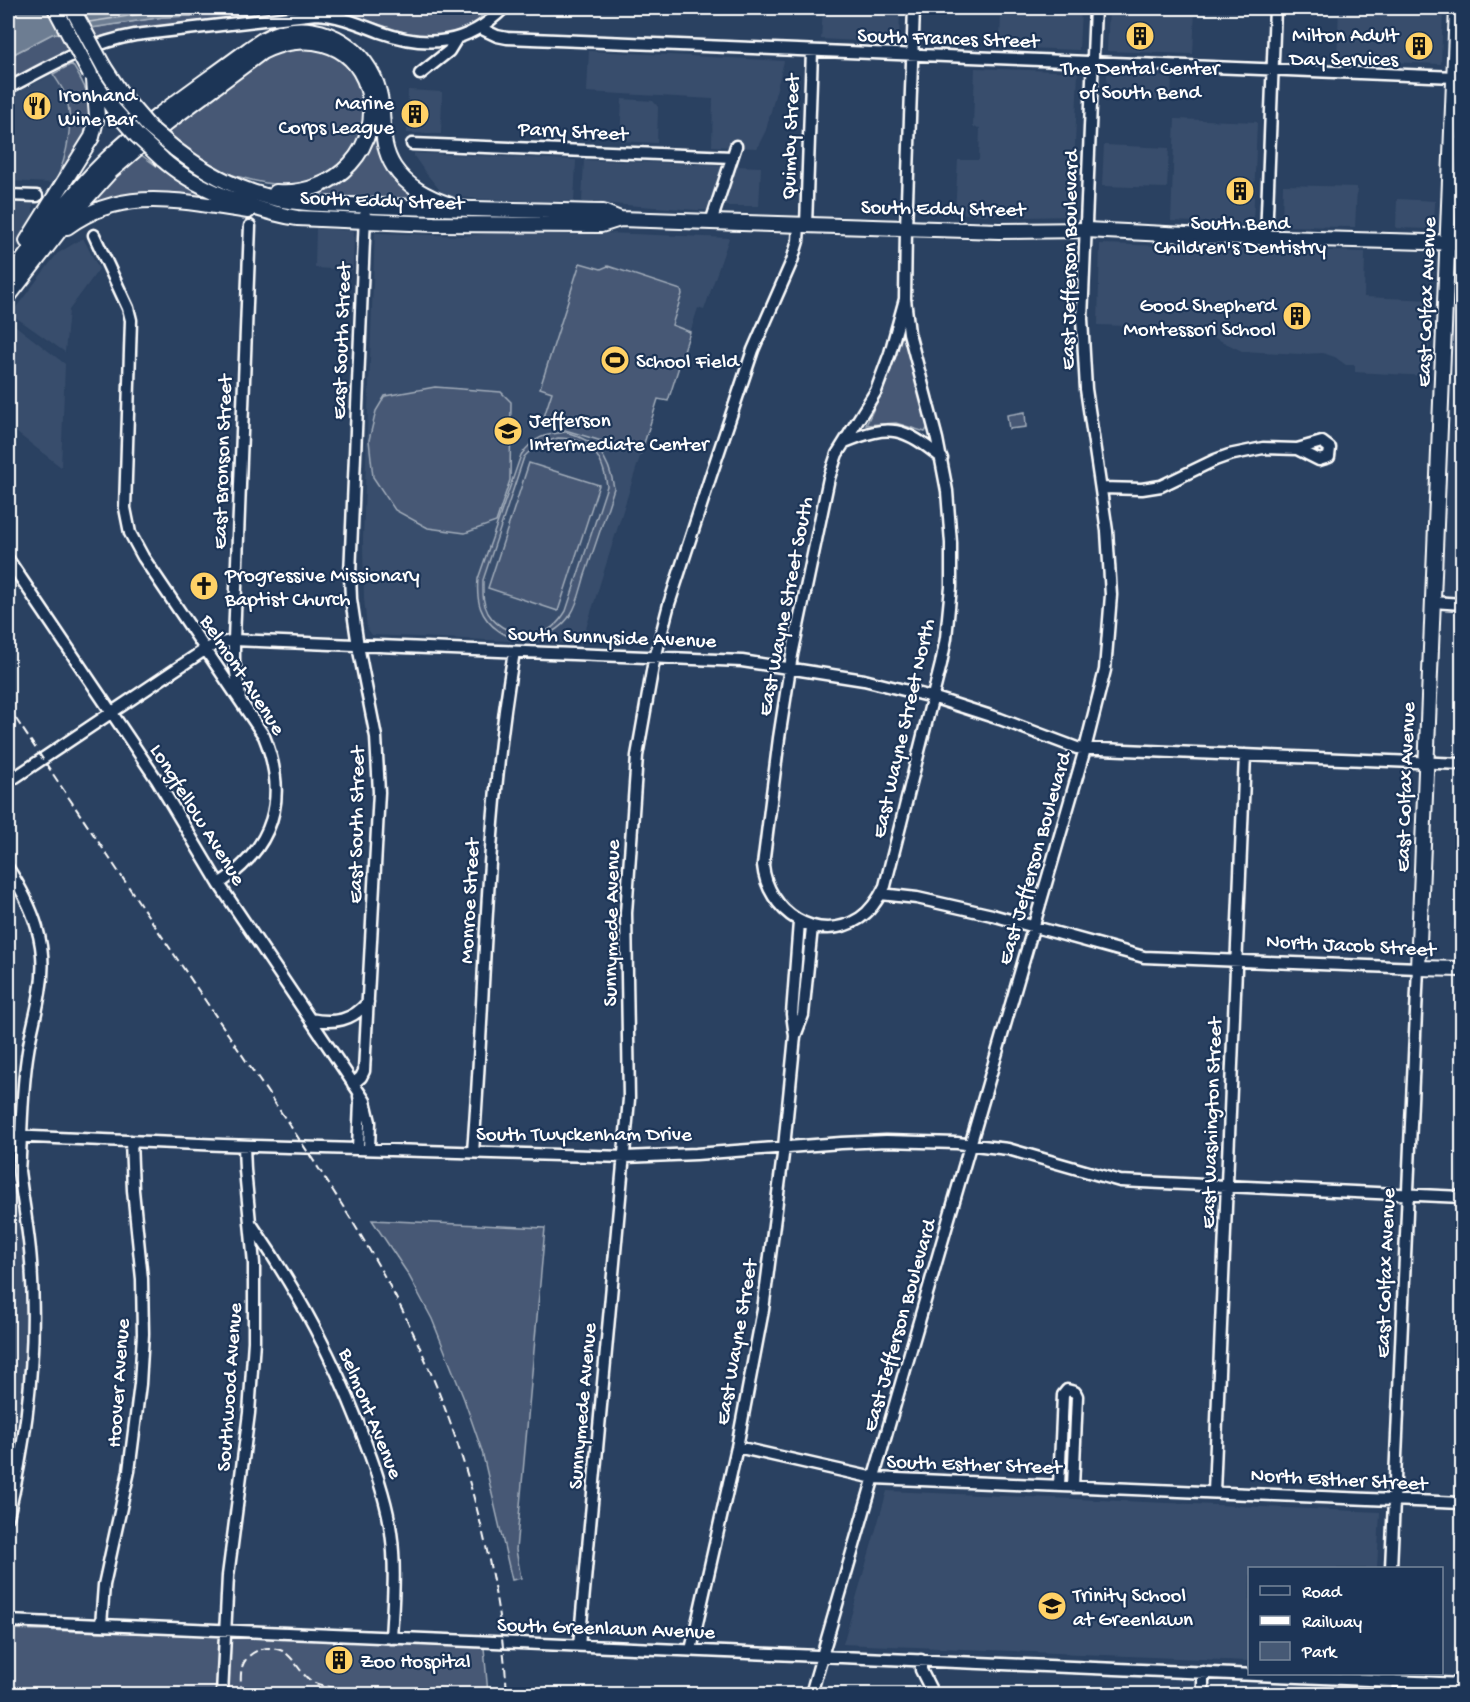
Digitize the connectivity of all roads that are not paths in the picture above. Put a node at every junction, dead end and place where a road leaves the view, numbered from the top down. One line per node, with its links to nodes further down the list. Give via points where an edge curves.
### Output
1 (54, 8): 15 (main road, South Eddy Street, bridge)
2 (72, 8): 19 (main road, South Eddy Street, bridge, via 125,99 150,128 201,168)
3 (504, 8): 8 (street)
4 (914, 8): 11 (street)
5 (1095, 8): 12 (street, East Jefferson Boulevard)
6 (1275, 8): 13 (street)
7 (1457, 8): 16 (main road, East Colfax Avenue)
8 (480, 28): 9 (street); 10 (street, South Frances Street, via 507,38)
9 (457, 38): 14 (street, via 444,56); 17 (street, via 412,41 332,16 305,14 106,41)
10 (812, 51): 11 (street, South Frances Street); 28 (street, Quimby Street)
11 (912, 55): 12 (street, South Frances Street); 30 (street)
12 (1093, 63): 13 (street, South Frances Street); 31 (street, East Jefferson Boulevard)
13 (1273, 70): 16 (street, South Frances Street); 34 (street)
14 (420, 74)
15 (92, 77): 24 (main road, South Eddy Street, bridge, via 114,110 172,169 214,191); 36 (main road, via 97,116 92,137 25,244)
16 (1455, 77): 35 (main road, East Colfax Avenue)
17 (8, 88)
18 (412, 144): 27 (street, Parry Street, via 734,152)
19 (241, 188): 22 (main road, South Eddy Street, via 287,201); 33 (main road, via 301,191 328,182 349,166 365,141 371,112 367,85 345,54 321,42 298,40 262,52 129,154)
20 (8, 195): 21 (street)
21 (37, 196)
22 (365, 205): 23 (main road, South Eddy Street); 26 (street, East South Street)
23 (463, 210): 25 (main road, South Eddy Street, via 603,212); 36 (main road, via 420,193 394,167 385,145 380,95 366,63 357,53 327,34 305,29 282,32 263,39 124,144 74,193)
24 (277, 214): 26 (main road, South Eddy Street); 33 (main road, via 133,200 92,211)
25 (620, 219): 26 (main road, South Eddy Street, via 602,225); 27 (main road, South Eddy Street)
26 (364, 222): 47 (street, East South Street, via 350,575)
27 (711, 222): 28 (main road, South Eddy Street)
28 (802, 225): 30 (main road, South Eddy Street); 50 (street, Sunnymede Avenue, via 792,261 753,350 669,604)
29 (250, 226): 46 (street, East Bronson Street)
30 (906, 228): 31 (main road, South Eddy Street); 38 (street)
31 (1086, 230): 34 (main road, South Eddy Street); 42 (street, East Jefferson Boulevard, via 1083,339 1090,423)
32 (94, 235): 48 (street, Belmont Avenue, via 131,320 127,524 143,557)
33 (54, 237): 37 (main road)
34 (1266, 238): 35 (main road, South Eddy Street)
35 (1455, 243): 44 (main road, East Colfax Avenue)
36 (8, 280)
37 (8, 297)
38 (905, 299): 39 (street, East Wayne Street South, via 876,391); 41 (street, East Wayne Street North, via 909,333)
39 (845, 442): 41 (street, via 867,433 890,430 909,434); 51 (street, East Wayne Street South, via 832,465)
40 (1297, 449): 42 (street, via 1263,448 1229,455 1161,486)
41 (942, 458): 52 (street, East Wayne Street North, via 950,521 951,587 946,638)
42 (1101, 488): 55 (street, East Jefferson Boulevard, via 1109,551 1110,623 1101,690)
43 (8, 559): 54 (street, Longfellow Avenue)
44 (1433, 603): 45 (street); 57 (main road, East Colfax Avenue)
45 (1462, 604)
46 (234, 640): 47 (street, South Sunnyside Avenue); 48 (street, South Sunnyside Avenue); 53 (street, East Bronson Street)
47 (358, 646): 49 (street, South Sunnyside Avenue); 71 (street, East South Street, via 376,737 379,792)
48 (206, 649): 53 (street, Belmont Avenue); 54 (street, South Sunnyside Avenue)
49 (514, 652): 50 (street, South Sunnyside Avenue); 82 (street, Monroe Street, via 492,816)
50 (655, 658): 51 (street, South Sunnyside Avenue, via 724,660); 83 (street, Sunnymede Avenue, via 633,796 626,942 630,1064)
51 (790, 668): 52 (street, South Sunnyside Avenue, via 864,680); 65 (street, East Wayne Street South, via 763,864 771,894)
52 (932, 697): 55 (street, South Sunnyside Avenue); 64 (street, East Wayne Street North)
53 (241, 700): 61 (street, Belmont Avenue, via 272,755 276,795 270,825 260,845 237,872)
54 (111, 713): 59 (street, South Sunnyside Avenue); 61 (street, Longfellow Avenue, via 162,788)
55 (1085, 749): 56 (street, South Sunnyside Avenue); 66 (street, East Jefferson Boulevard)
56 (1245, 754): 57 (street, South Sunnyside Avenue); 68 (street, East Washington Street)
57 (1426, 762): 58 (street, South Sunnyside Avenue); 69 (main road, East Colfax Avenue)
58 (1462, 764)
59 (8, 782)
60 (8, 868): 63 (street)
61 (219, 884): 72 (street, Longfellow Avenue)
62 (8, 885): 63 (street)
63 (22, 889): 76 (street, via 39,930 44,961 26,1064)
64 (881, 894): 66 (street, North Jacob Street, via 917,898); 67 (street, East Wayne Street North, via 869,911 851,923 829,929)
65 (799, 922): 67 (street, East Wayne Street North); 73 (street, East Wayne Street, via 792,1014)
66 (1034, 926): 68 (street, North Jacob Street, via 1144,957); 78 (street, East Jefferson Boulevard)
67 (812, 927): 73 (street, East Wayne Street, via 803,1015)
68 (1237, 960): 69 (street, North Jacob Street); 84 (street, East Washington Street)
69 (1418, 968): 70 (main road, North Jacob Street); 85 (street, East Colfax Avenue)
70 (1462, 969)
71 (368, 1002): 72 (street, via 348,1019); 74 (street, East South Street, via 364,1071)
72 (310, 1018): 74 (street, Longfellow Avenue)
73 (795, 1036): 80 (street, East Wayne Street)
74 (355, 1087): 81 (street, Longfellow Avenue, via 369,1112)
75 (8, 1136): 76 (street, South Twyckenham Drive)
76 (21, 1137): 77 (street, South Twyckenham Drive); 95 (street, via 20,1171 31,1262 32,1340 26,1419)
77 (131, 1142): 79 (street, South Twyckenham Drive); 98 (street, Hoover Avenue, via 142,1279 140,1384 129,1471 107,1570)
78 (970, 1144): 80 (street, South Twyckenham Drive, via 886,1141); 84 (street, South Twyckenham Drive, via 1008,1149 1120,1181); 89 (street, East Jefferson Boulevard)
79 (244, 1146): 81 (street, South Twyckenham Drive); 87 (street, Southwood Avenue)
80 (784, 1147): 83 (street, South Twyckenham Drive); 88 (street, East Wayne Street, via 763,1310)
81 (363, 1148): 82 (street, South Twyckenham Drive)
82 (474, 1152): 83 (street, South Twyckenham Drive)
83 (625, 1157): 101 (street, Sunnymede Avenue)
84 (1227, 1186): 85 (street, South Twyckenham Drive); 92 (street, East Washington Street)
85 (1408, 1194): 86 (street, South Twyckenham Drive); 93 (street, East Colfax Avenue)
86 (1462, 1197)
87 (250, 1222): 99 (street, Southwood Avenue, via 255,1287 253,1366 228,1576); 100 (street, Belmont Avenue, via 279,1264 330,1357 377,1475 393,1549)
88 (736, 1447): 89 (street, South Esther Street); 102 (street, East Wayne Street)
89 (874, 1478): 90 (street, South Esther Street); 103 (street, East Jefferson Boulevard)
90 (1059, 1486): 91 (street, South Esther Street); 91 (street, via 1063,1395 1071,1390 1077,1396)
91 (1073, 1487): 92 (street, South Esther Street)
92 (1214, 1492): 93 (street, North Esther Street)
93 (1395, 1500): 94 (street, North Esther Street); 96 (street, East Colfax Avenue)
94 (1462, 1503)
95 (8, 1517)
96 (1391, 1567)
97 (8, 1621): 98 (street, South Greenlawn Avenue)
98 (100, 1625): 99 (street, South Greenlawn Avenue)
99 (226, 1630): 100 (street, South Greenlawn Avenue); 110 (street, Southwood Avenue)
100 (391, 1638): 101 (street, South Greenlawn Avenue)
101 (579, 1646): 102 (street, South Greenlawn Avenue)
102 (691, 1650): 103 (street, South Greenlawn Avenue)
103 (822, 1656): 104 (street, South Greenlawn Avenue); 111 (street, East Jefferson Boulevard)
104 (921, 1660): 105 (street, South Greenlawn Avenue); 112 (street, via 921,1670)
105 (1203, 1672): 106 (street, South Greenlawn Avenue); 113 (street)
106 (1248, 1673)
107 (1313, 1675): 108 (street, South Greenlawn Avenue)
108 (1387, 1677): 109 (street, South Greenlawn Avenue); 114 (street)
109 (1462, 1684)
110 (222, 1695)
111 (811, 1695)
112 (933, 1695)
113 (1203, 1695)
114 (1386, 1695)

